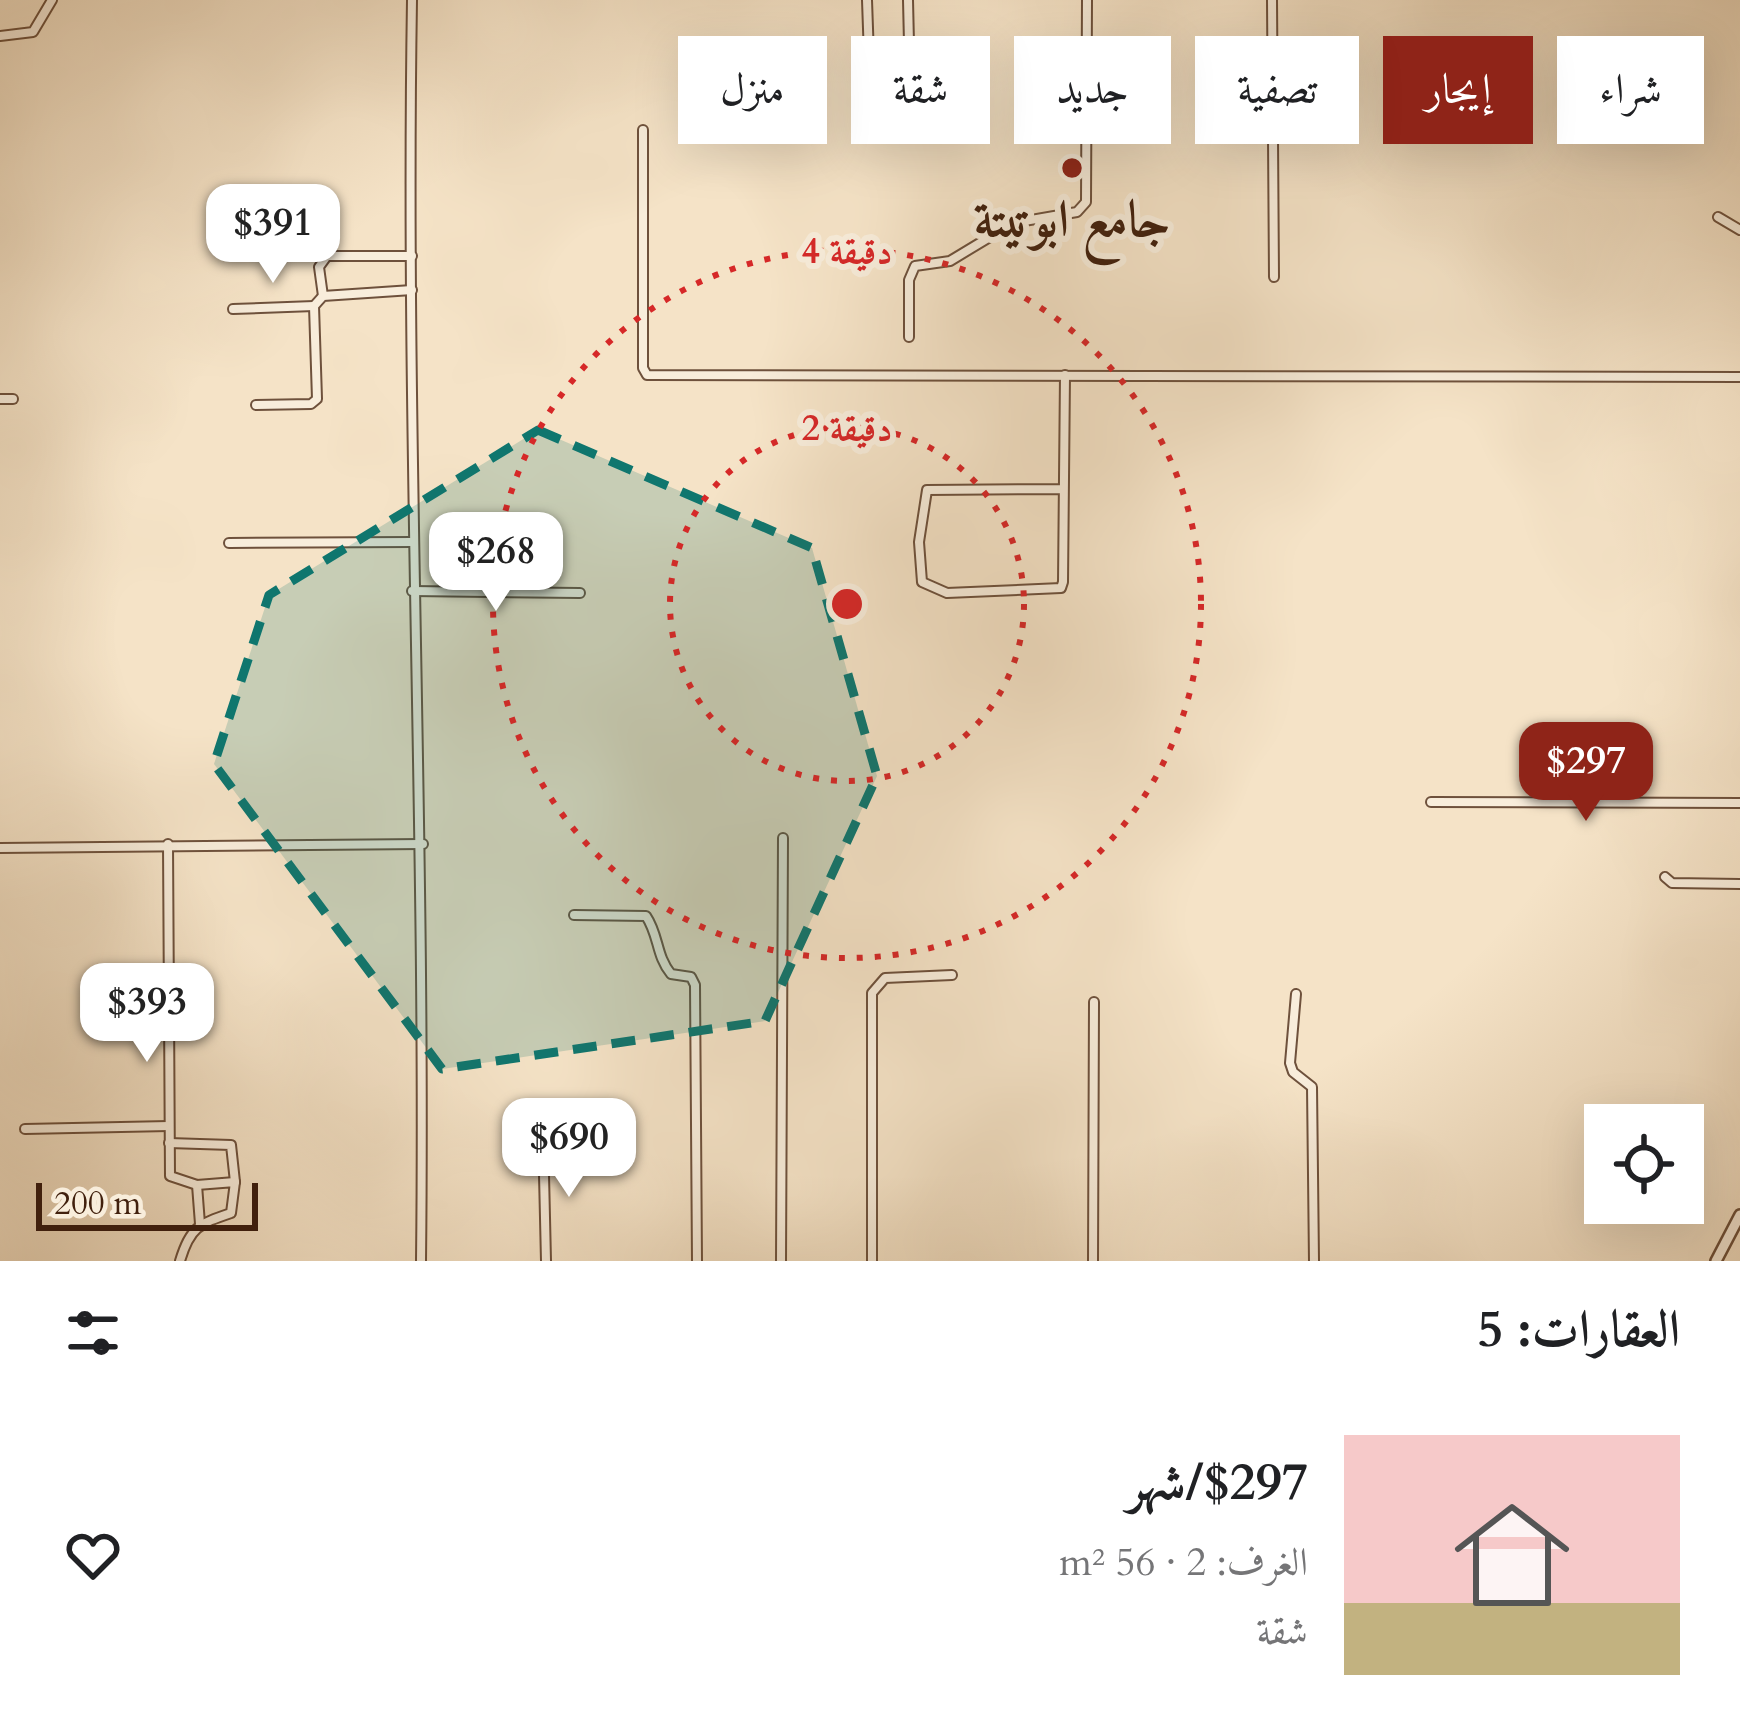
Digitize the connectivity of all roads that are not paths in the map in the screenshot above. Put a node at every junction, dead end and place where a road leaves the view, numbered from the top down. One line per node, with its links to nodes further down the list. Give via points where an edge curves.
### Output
1 (52, 0): 7 (street, via 33,32)
2 (412, 0): 13 (street)
3 (867, 0): 8 (street)
4 (908, 0): 9 (street)
5 (1087, 0): 19 (street, via 1086,202 1077,212 1013,223 950,261 915,266)
6 (1272, 0): 14 (street)
7 (0, 36)
8 (868, 36)
9 (909, 36)
10 (643, 130): 20 (street, via 647,375)
11 (1718, 217): 12 (street)
12 (1740, 230)
13 (412, 256): 15 (street); 16 (street, via 327,256 319,267)
14 (1274, 277)
15 (412, 290): 16 (street); 26 (street)
16 (323, 296): 17 (street)
17 (314, 306): 18 (street); 24 (street, via 316,399)
18 (233, 309)
19 (909, 337)
20 (1065, 375): 21 (street); 25 (street)
21 (1740, 377)
22 (0, 399): 23 (street)
23 (13, 399)
24 (256, 404)
25 (1063, 489): 25 (street, via 1061,588 947,593 922,582 927,490)
26 (413, 542): 27 (street); 28 (street)
27 (229, 543)
28 (412, 591): 29 (street); 34 (street)
29 (580, 593)
30 (1431, 802): 31 (street)
31 (1740, 803)
32 (783, 838): 54 (street)
33 (168, 844): 34 (street); 35 (street); 43 (street)
34 (423, 844): 51 (street)
35 (0, 848)
36 (1665, 877): 37 (street)
37 (1740, 884)
38 (574, 914): 53 (street, via 646,916 658,931 661,962 695,985)
39 (952, 975): 55 (street, via 885,978 872,994)
40 (1296, 994): 57 (street, via 1290,1063 1312,1087)
41 (1094, 1002): 56 (street)
42 (574, 1125): 52 (street, via 542,1131)
43 (169, 1126): 44 (street); 45 (street)
44 (25, 1129)
45 (169, 1143): 46 (street, via 231,1145); 47 (street, via 170,1176)
46 (236, 1182): 47 (street); 49 (street, via 231,1213)
47 (197, 1185): 49 (street)
48 (1740, 1215): 58 (street)
49 (200, 1224): 50 (street)
50 (181, 1261)
51 (421, 1261)
52 (546, 1261)
53 (697, 1261)
54 (781, 1261)
55 (872, 1261)
56 (1093, 1261)
57 (1314, 1261)
58 (1716, 1261)

